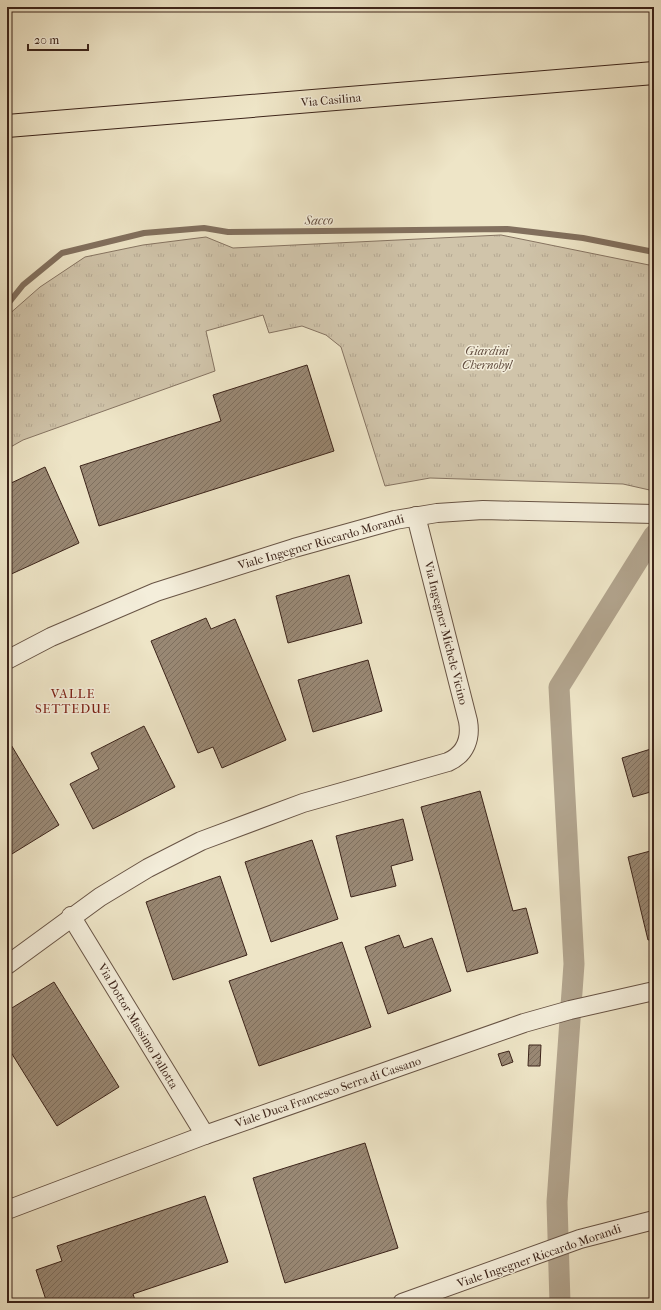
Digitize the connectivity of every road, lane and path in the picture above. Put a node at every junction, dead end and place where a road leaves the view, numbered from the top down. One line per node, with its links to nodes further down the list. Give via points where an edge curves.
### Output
1 (654, 73): 2 (main road, Via Casilina)
2 (7, 126)
3 (651, 513): 4 (street, Viale Ingegner Riccardo Morandi, via 496,510)
4 (416, 516): 5 (street, Viale Ingegner Riccardo Morandi, via 328,538 156,592 50,637); 6 (street, Via Ingegner Michele Vicino, via 468,721 469,734 464,750 448,762 317,798 206,839 137,874)
5 (7, 660)
6 (71, 916): 7 (street); 9 (street, Via Dottor Massimo Pallotta)
7 (7, 965)
8 (654, 991): 9 (street, Viale Duca Francesco Serra di Cassano, via 547,1016)
9 (205, 1135): 10 (street, Viale Duca Francesco Serra di Cassano)
10 (7, 1210)
11 (654, 1220): 12 (street, Viale Ingegner Riccardo Morandi, via 603,1232)
12 (402, 1303)

